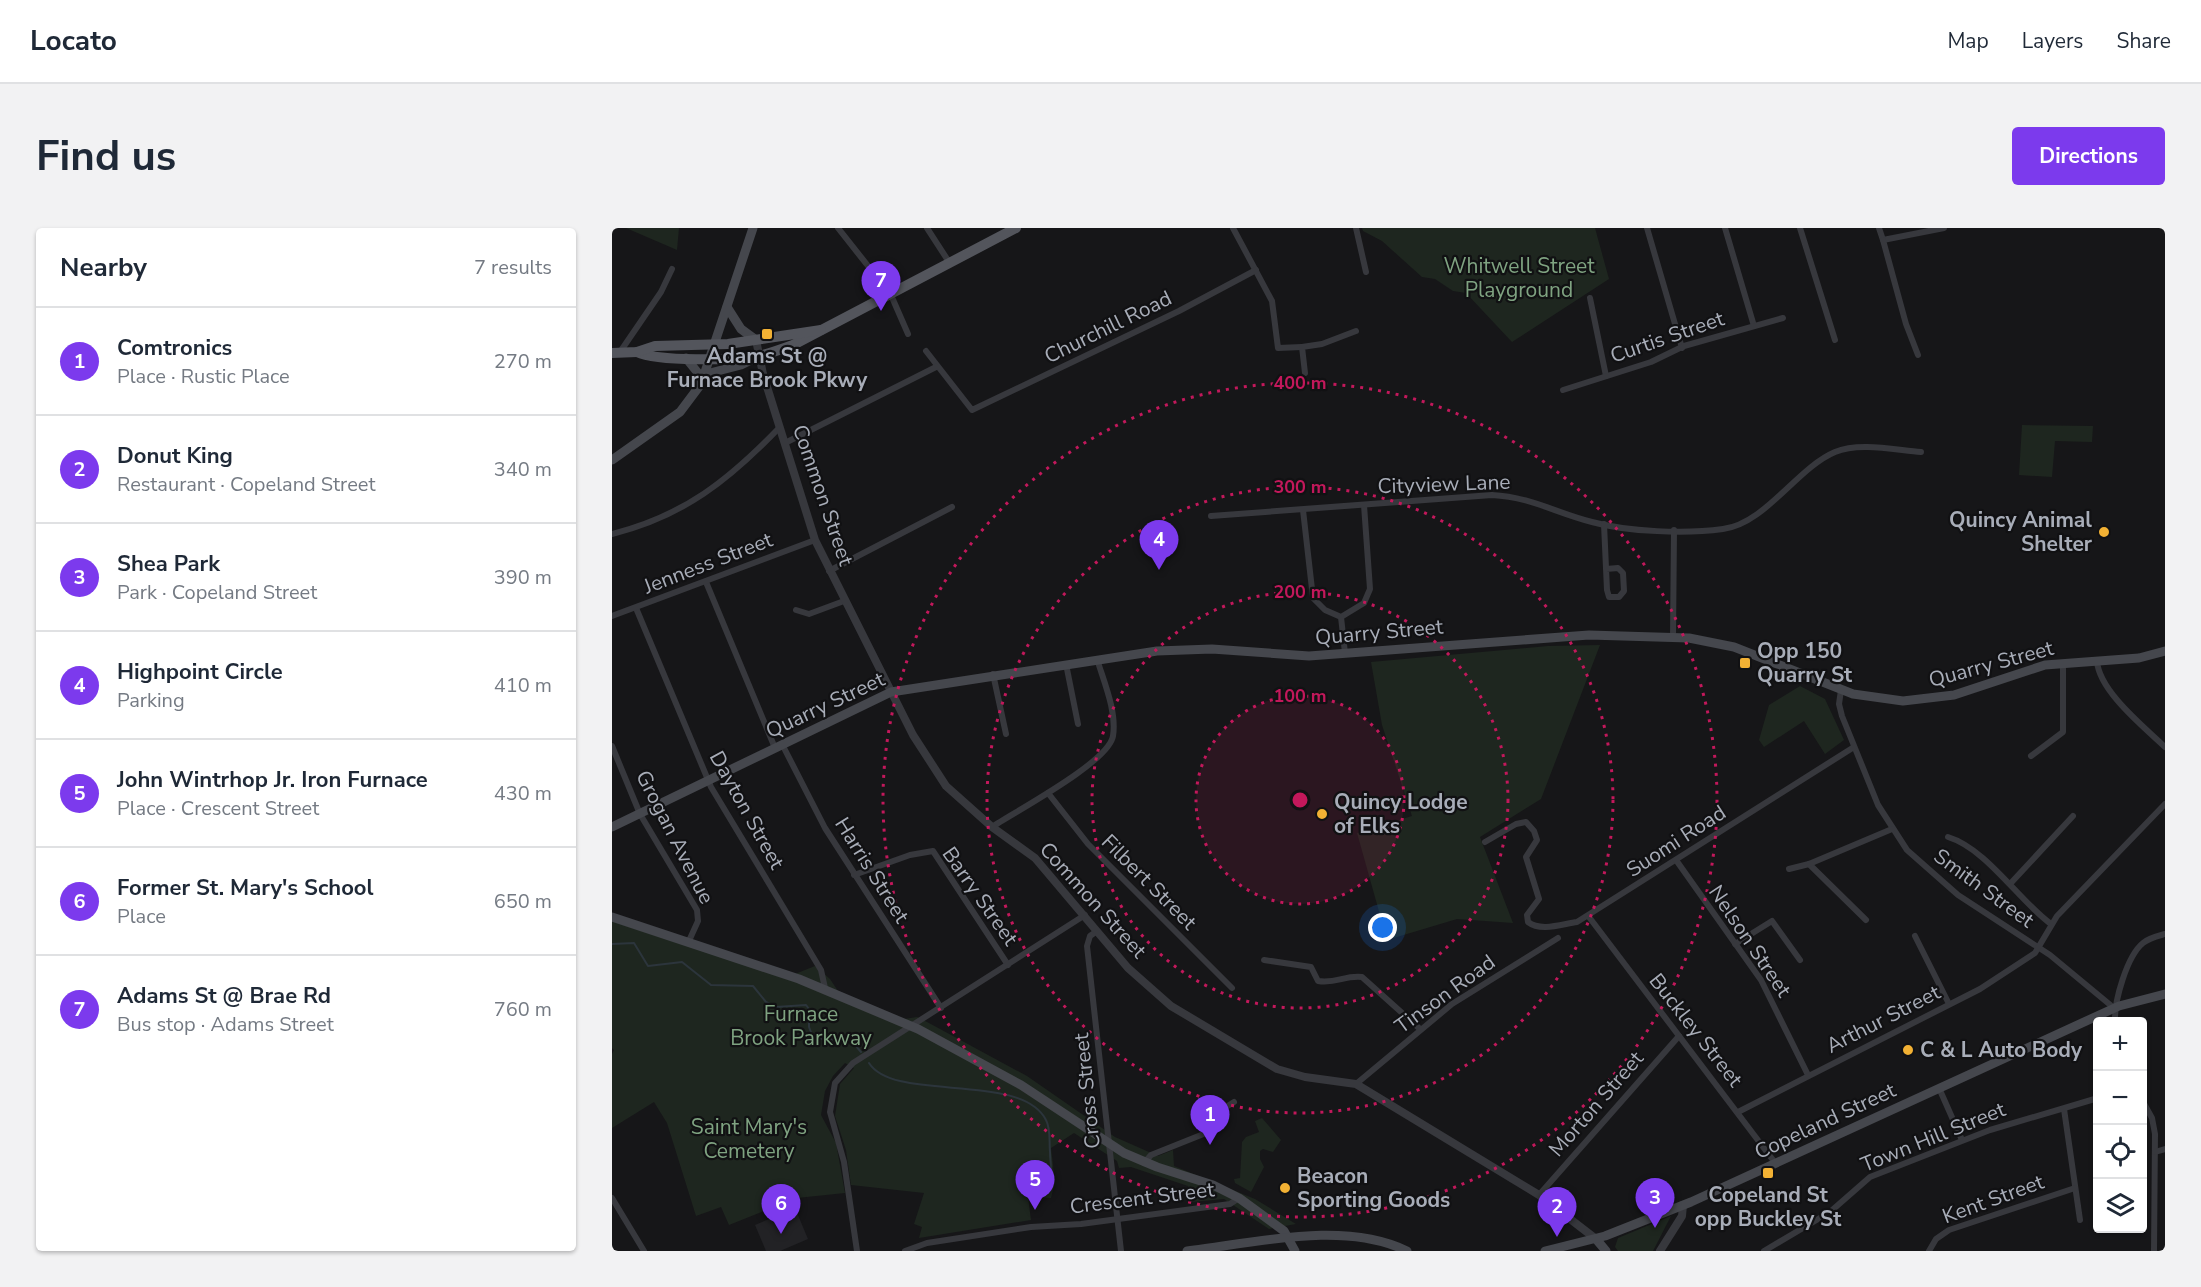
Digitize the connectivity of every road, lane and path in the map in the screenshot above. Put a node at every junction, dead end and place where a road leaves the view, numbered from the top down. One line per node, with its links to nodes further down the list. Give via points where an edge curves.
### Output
1 (753, 228): 19 (main road)
2 (838, 228): 17 (street)
3 (927, 228): 13 (street)
4 (1016, 228): 13 (main road)
5 (1233, 228): 15 (street)
6 (1356, 228): 16 (street)
7 (1647, 228): 29 (street)
8 (1725, 228): 21 (street)
9 (1800, 228): 26 (street)
10 (1879, 228): 12 (street)
11 (1944, 228): 12 (street)
12 (1884, 240): 33 (street)
13 (949, 262): 17 (main road)
14 (672, 269): 31 (street, via 662,292)
15 (1256, 270): 28 (street, via 1272,301 1278,348); 37 (street, Churchill Road, via 972,410)
16 (1366, 272)
17 (891, 295): 22 (main road); 24 (street)
18 (1590, 298): 40 (street)
19 (727, 307): 25 (main road, via 741,329); 27 (main road)
20 (1783, 318): 21 (street, Curtis Street)
21 (1754, 326): 29 (street, Curtis Street)
22 (821, 330): 25 (main road); 34 (main road, via 810,339)
23 (1356, 331): 28 (street)
24 (908, 334)
25 (756, 340): 27 (main road); 34 (street, Common Street)
26 (1835, 340)
27 (716, 344): 32 (main road, via 655,346); 36 (main road)
28 (1302, 347): 38 (street)
29 (1682, 348): 40 (street, Curtis Street, via 1651,363)
30 (926, 351): 37 (street)
31 (616, 352): 32 (main road)
32 (638, 352): 35 (main road)
33 (1918, 355)
34 (759, 356): 36 (main road); 39 (main road); 43 (street, Common Street)
35 (686, 358): 36 (main road); 41 (main road)
36 (711, 358): 39 (main road)
37 (936, 367): 44 (street)
38 (1305, 373)
39 (706, 374): 41 (main road)
40 (1606, 376): 42 (street, Curtis Street)
41 (701, 384): 46 (main road, via 680,412)
42 (1563, 390)
43 (780, 427): 44 (street, Common Street); 53 (street, via 710,492 667,516)
44 (785, 443): 54 (street, Common Street)
45 (1921, 452): 52 (street, Cityview Lane, via 1855,448 1836,452 1736,526)
46 (612, 460)
47 (1364, 505): 49 (street, Cityview Lane); 51 (street, Cityview Lane, via 1512,496); 62 (street, via 1370,589 1364,603)
48 (951, 507): 56 (street)
49 (1303, 510): 50 (street, Cityview Lane); 62 (street, via 1313,598 1325,610)
50 (1211, 516)
51 (1604, 524): 52 (street, Cityview Lane); 55 (street)
52 (1674, 530): 63 (street)
53 (612, 534)
54 (815, 540): 56 (street, Common Street); 57 (street, Jenness Street)
55 (1606, 569): 55 (street, via 1609,597 1619,597 1624,591 1623,573 1618,568)
56 (829, 571): 58 (street, Common Street)
57 (706, 582): 59 (street, Jenness Street); 76 (street, Harris Street)
58 (843, 601): 60 (street, via 809,614); 72 (street, Common Street)
59 (636, 608): 61 (street, Jenness Street); 80 (street, Dayton Street)
60 (796, 610)
61 (612, 616)
62 (1341, 617): 65 (street)
63 (1673, 638): 65 (main road, Quarry Street, via 1589,635); 71 (main road, Quarry Street, via 1734,647)
64 (2165, 651): 67 (main road, Quarry Street, via 2139,658)
65 (1345, 653): 66 (main road, Quarry Street, via 1309,656 1186,649)
66 (1097, 659): 69 (main road, Quarry Street); 81 (street, via 1113,721 1110,746)
67 (2097, 661): 68 (main road, Quarry Street); 78 (street, via 2099,672 2122,706)
68 (2063, 663): 71 (main road, Quarry Street, via 2026,670 1936,699 1884,700); 79 (street, via 2063,732)
69 (1066, 664): 70 (main road, Quarry Street); 73 (street)
70 (993, 674): 72 (main road, Quarry Street); 74 (street)
71 (1841, 690): 77 (street, Smith Street, via 1840,710)
72 (891, 692): 76 (main road, Quarry Street); 86 (street, Common Street, via 946,786)
73 (1078, 724)
74 (1006, 734)
75 (612, 746): 83 (street, Grogan Avenue)
76 (779, 746): 80 (main road, Quarry Street); 93 (street, Harris Street)
77 (1854, 747): 87 (street, Smith Street); 90 (street, Suomi Road)
78 (2165, 747)
79 (2031, 756)
80 (708, 781): 83 (main road, Quarry Street); 110 (street, Dayton Street, via 821,970)
81 (1048, 794): 86 (street); 111 (street, Filbert Street, via 1088,844)
82 (2165, 804): 99 (street)
83 (640, 814): 85 (main road, Quarry Street); 104 (street, Grogan Avenue, via 697,910 698,921)
84 (2073, 816): 94 (street)
85 (612, 827)
86 (992, 827): 95 (street, Common Street, via 1035,858)
87 (1892, 829): 91 (street); 106 (street, Smith Street, via 1907,850 1953,891)
88 (1948, 837): 94 (street, via 1960,841)
89 (1485, 842): 97 (street, Suomi Road, via 1527,822 1537,840 1526,857 1538,890 1537,903 1527,915 1528,922 1533,926 1578,922)
90 (1676, 860): 97 (street, Suomi Road); 105 (street, Nelson Street)
91 (1809, 864): 92 (street); 98 (street)
92 (1789, 870)
93 (854, 875): 109 (street, Barry Street, via 933,850); 114 (street, Harris Street)
94 (2010, 884): 99 (street)
95 (1086, 915): 100 (street, Common Street); 109 (street)
96 (612, 917): 104 (main road)
97 (1589, 917): 119 (street, Buckley Street)
98 (1866, 920)
99 (2051, 924): 106 (street)
100 (1097, 931): 121 (street, Common Street, via 1149,988 1228,1042 1277,1069); 129 (street, Cross Street, via 1090,936 1087,946)
101 (2165, 934): 115 (street, via 2140,946 2122,981)
102 (1915, 936): 113 (street)
103 (1558, 938): 118 (street, Tinson Road, via 1452,1004)
104 (688, 943): 110 (main road)
105 (1735, 944): 108 (street, via 1772,921); 120 (street, Nelson Street, via 1761,980)
106 (2040, 948): 113 (street, Arthur Street, via 1990,983); 115 (street, Smith Street)
107 (1264, 960): 118 (street, via 1311,968 1318,981 1332,983 1362,977)
108 (1800, 960)
109 (1008, 965): 114 (street)
110 (825, 988): 117 (main road)
111 (1232, 988)
112 (2165, 994): 115 (main road, Copeland Street)
113 (1949, 1004): 120 (street, Arthur Street)
114 (941, 1008): 117 (street)
115 (2114, 1008): 116 (street); 122 (main road, Copeland Street)
116 (2115, 1017)
117 (912, 1026): 129 (main road, via 1021,1085); 144 (street, via 848,1066 832,1091 830,1116 844,1162)
118 (1420, 1029): 121 (street, Tinson Road)
119 (1679, 1036): 127 (street, Buckley Street); 135 (street, Morton Street)
120 (1808, 1075): 127 (street, Arthur Street)
121 (1356, 1084): 135 (street, Common Street)
122 (1939, 1088): 128 (street); 133 (main road, Copeland Street)
123 (2093, 1099): 125 (street, Town Hill Street)
124 (1234, 1102): 132 (street, via 1211,1131 1151,1155)
125 (2064, 1109): 128 (street, Town Hill Street); 134 (street, Kent Street)
126 (2147, 1110): 131 (street, via 2154,1124)
127 (1738, 1112): 133 (street, Buckley Street)
128 (1962, 1140): 153 (street, Town Hill Street, via 1866,1179 1830,1212)
129 (1110, 1146): 132 (main road); 139 (street, Cross Street)
130 (2165, 1149): 131 (street)
131 (2155, 1152): 155 (street)
132 (1144, 1163): 137 (main road, via 1213,1185)
133 (1776, 1164): 138 (main road, Copeland Street)
134 (2075, 1188): 140 (street, Kent Street); 154 (street, Kent Street, via 1949,1230 1936,1239)
135 (1539, 1195): 142 (street, Common Street)
136 (612, 1198): 143 (street)
137 (1239, 1198): 139 (street, Crescent Street, via 1233,1204); 141 (main road)
138 (1683, 1205): 142 (main road, Copeland Street); 152 (street, via 1682,1216)
139 (1118, 1219): 145 (street, Crescent Street, via 1031,1227 927,1243); 146 (street, Cross Street)
140 (2080, 1220)
141 (1290, 1238): 147 (main road); 148 (main road); 149 (main road, via 1359,1236)
142 (1596, 1239): 150 (main road, Copeland Street); 151 (main road, Common Street)
143 (644, 1251)
144 (857, 1251)
145 (905, 1251)
146 (1121, 1251)
147 (1187, 1251)
148 (1295, 1251)
149 (1407, 1251)
150 (1545, 1251)
151 (1606, 1251)
152 (1660, 1251)
153 (1764, 1251)
154 (1929, 1251)
155 (2154, 1251)

